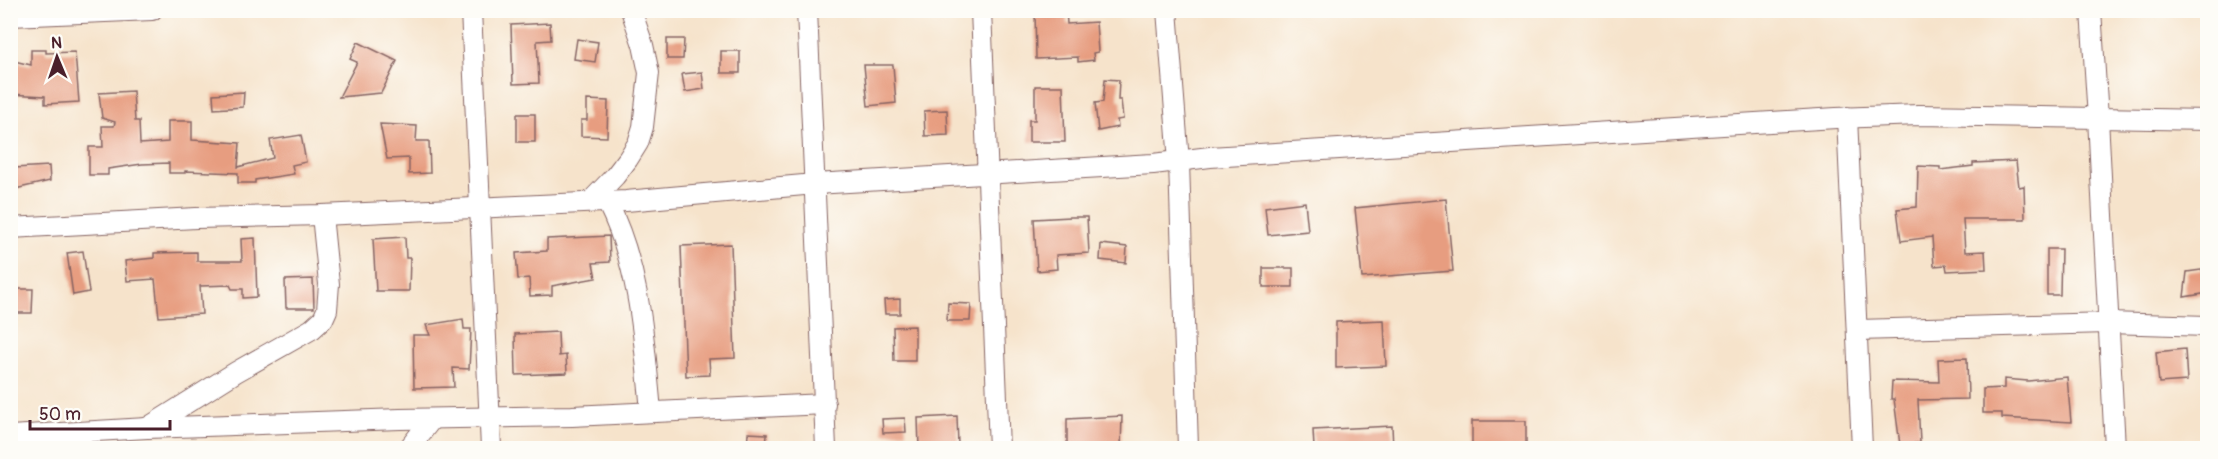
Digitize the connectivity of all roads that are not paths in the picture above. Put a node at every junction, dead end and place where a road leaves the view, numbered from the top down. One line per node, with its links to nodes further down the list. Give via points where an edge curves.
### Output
1 (152, 10): 8 (street)
2 (471, 10): 16 (street)
3 (631, 10): 15 (street, via 649,72 642,127 638,143)
4 (807, 10): 14 (street)
5 (981, 10): 13 (street)
6 (1167, 10): 12 (street)
7 (2091, 10): 10 (street)
8 (10, 16)
9 (1847, 117): 10 (street); 12 (street); 21 (street)
10 (2098, 118): 11 (street); 19 (street)
11 (2208, 120)
12 (1179, 162): 13 (street); 32 (street)
13 (986, 174): 14 (street); 31 (street)
14 (815, 184): 15 (street); 22 (street)
15 (598, 202): 16 (street); 23 (street, via 624,236 639,298)
16 (479, 208): 17 (street); 24 (street)
17 (322, 215): 18 (street); 26 (street, via 328,284 327,310 322,319 312,329)
18 (10, 228)
19 (2108, 323): 20 (street); 21 (street); 34 (street)
20 (2208, 326)
21 (1858, 330): 33 (street)
22 (825, 404): 23 (street); 30 (street)
23 (651, 411): 24 (street)
24 (490, 417): 25 (street); 29 (street)
25 (432, 419): 26 (street); 28 (street)
26 (147, 428): 27 (street)
27 (10, 436)
28 (409, 448)
29 (491, 448)
30 (826, 448)
31 (999, 448)
32 (1188, 448)
33 (1862, 448)
34 (2115, 448)

